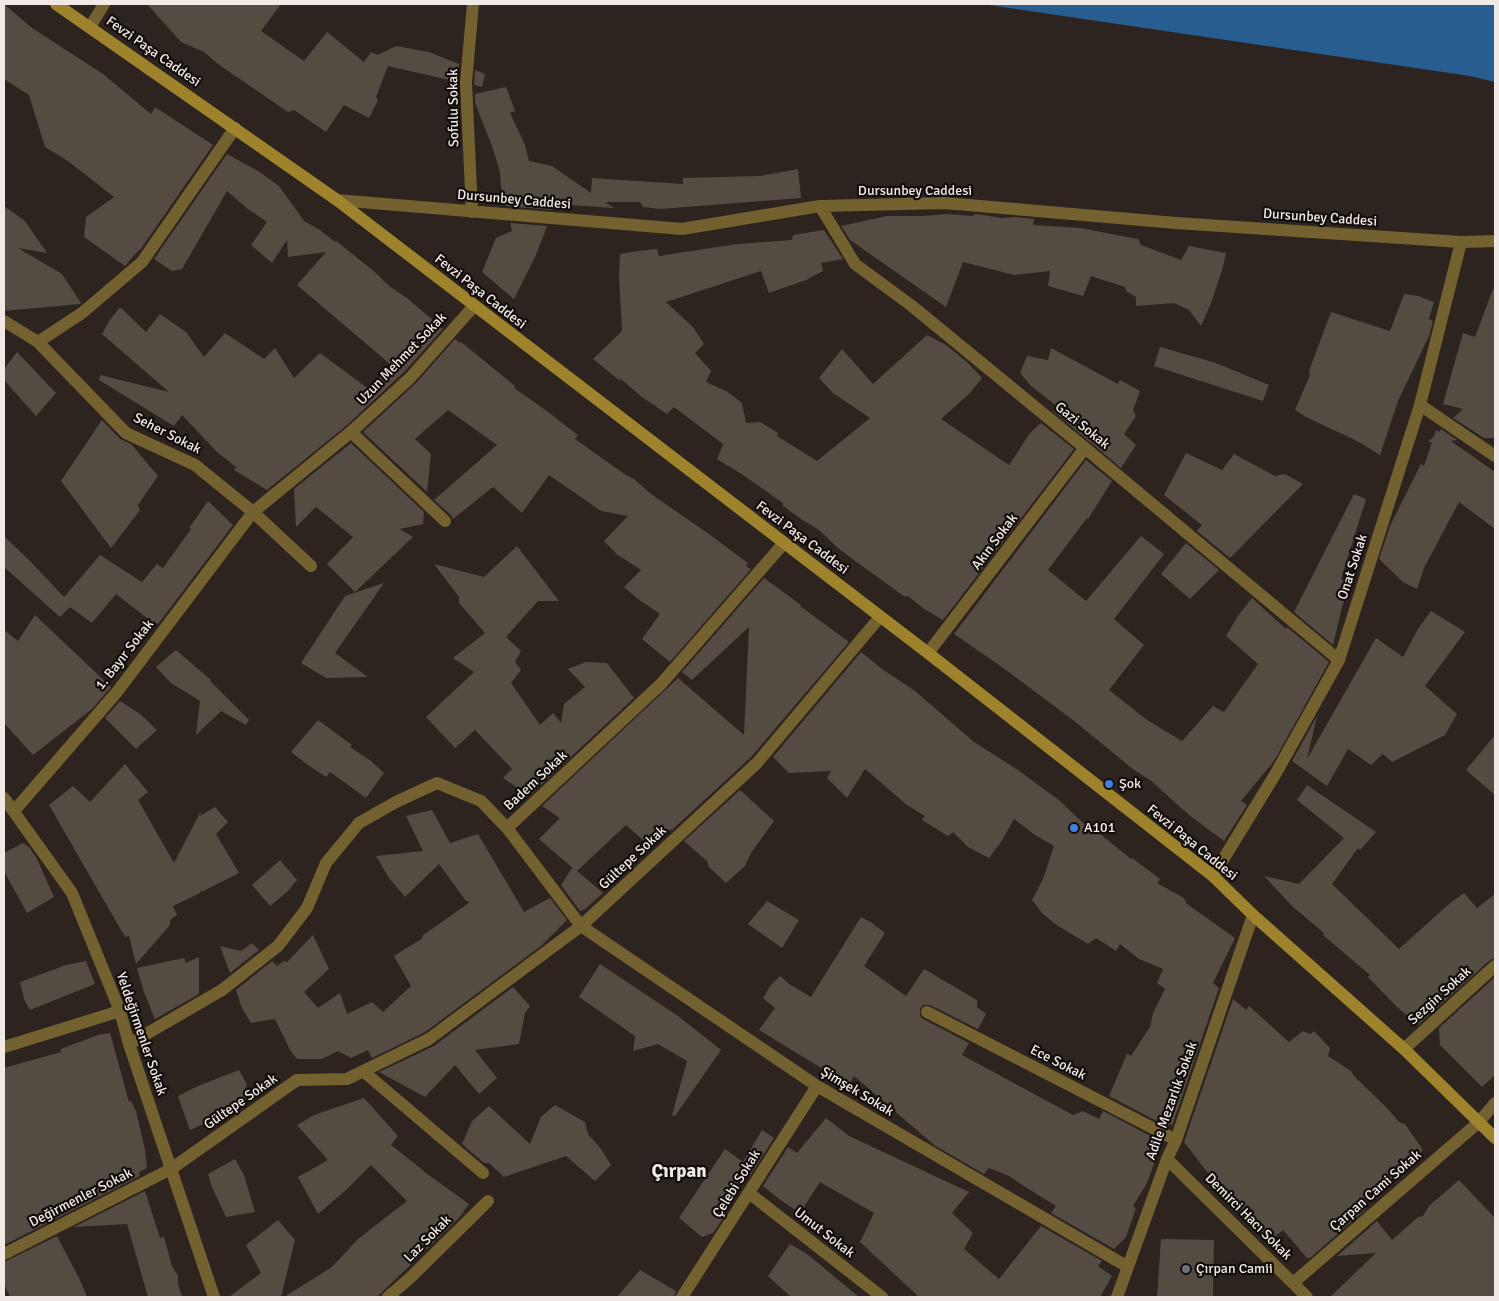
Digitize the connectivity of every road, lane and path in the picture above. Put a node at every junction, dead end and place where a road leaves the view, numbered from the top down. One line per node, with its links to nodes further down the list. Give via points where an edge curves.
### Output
1 (56, 4): 4 (main road, Fevzi Paşa Caddesi)
2 (104, 4): 4 (street)
3 (473, 4): 8 (street, Sofulu Sokak, via 466,82)
4 (90, 27): 5 (main road, Fevzi Paşa Caddesi)
5 (235, 128): 6 (main road, Fevzi Paşa Caddesi); 13 (street, via 142,262 82,313)
6 (336, 200): 8 (street, Dursunbey Caddesi); 11 (main road, Fevzi Paşa Caddesi)
7 (820, 206): 8 (street, Dursunbey Caddesi, via 682,229); 10 (street, Dursunbey Caddesi, via 945,203 1176,223); 16 (street, Gazi Sokak, via 855,264 912,306)
8 (472, 212)
9 (1495, 241): 10 (street, Dursunbey Caddesi)
10 (1461, 242): 14 (street, Onat Sokak)
11 (474, 306): 15 (street, Uzun Mehmet Sokak, via 410,378); 20 (main road, Fevzi Paşa Caddesi)
12 (4, 321): 13 (street, Seher Sokak)
13 (38, 342): 18 (street, Seher Sokak, via 126,433 195,465)
14 (1420, 404): 17 (street); 24 (street, Onat Sokak)
15 (351, 432): 18 (street, Uzun Mehmet Sokak); 19 (street)
16 (1085, 448): 23 (street, Akın Sokak); 24 (street, Gazi Sokak)
17 (1495, 456)
18 (252, 512): 21 (street, Seher Sokak); 26 (street, 1. Bayır Sokak, via 117,692)
19 (445, 521)
20 (784, 543): 22 (main road, Fevzi Paşa Caddesi); 27 (street, Badem Sokak, via 661,684)
21 (311, 566)
22 (880, 617): 23 (main road, Fevzi Paşa Caddesi); 30 (street, Gültepe Sokak, via 757,763)
23 (928, 653): 28 (main road, Fevzi Paşa Caddesi)
24 (1339, 660): 28 (street, Onat Sokak, via 1276,773)
25 (4, 798): 26 (street, Yeldeğirmenler Sokak)
26 (14, 811): 32 (street, Yeldeğirmenler Sokak, via 72,893)
27 (507, 828): 30 (street, Şimşek Sokak); 34 (street, Badem Sokak, via 481,801 437,783 358,823 326,863 308,908 278,946 222,990)
28 (1213, 876): 29 (main road, Fevzi Paşa Caddesi)
29 (1253, 915): 36 (main road, Fevzi Paşa Caddesi); 42 (street, Adile Mezarlık Sokak)
30 (582, 926): 37 (street, Gültepe Sokak, via 429,1039); 38 (street, Şimşek Sokak)
31 (1495, 966): 36 (street, Sezgin Sokak)
32 (120, 1011): 34 (street, Yeldeğirmenler Sokak); 35 (street)
33 (927, 1012): 42 (street, Ece Sokak)
34 (128, 1044): 44 (street, Yeldeğirmenler Sokak)
35 (4, 1047)
36 (1404, 1049): 40 (main road, Fevzi Paşa Caddesi)
37 (363, 1071): 44 (street, Gültepe Sokak, via 347,1079 297,1080); 45 (street)
38 (817, 1086): 46 (street, Çelebi Sokak); 49 (street, Şimşek Sokak)
39 (1495, 1103): 40 (street, Çarpan Cami Sokak)
40 (1479, 1122): 41 (main road, Fevzi Paşa Caddesi); 50 (street, Çarpan Cami Sokak)
41 (1495, 1138)
42 (1176, 1140): 43 (street, Adile Mezarlık Sokak)
43 (1167, 1159): 49 (street, Adile Mezarlık Sokak); 50 (street, Demirci Hacı Sokak)
44 (171, 1169): 48 (street, Değirmenler Sokak); 51 (street, Yeldeğirmenler Sokak)
45 (483, 1173)
46 (749, 1192): 53 (street, Çelebi Sokak); 54 (street, Umut Sokak)
47 (488, 1201): 52 (street, Laz Sokak)
48 (4, 1254)
49 (1128, 1266): 55 (street, Adile Mezarlık Sokak)
50 (1293, 1283): 56 (street, Demirci Hacı Sokak)
51 (214, 1297)
52 (388, 1297)
53 (682, 1297)
54 (882, 1297)
55 (1117, 1297)
56 (1307, 1297)

